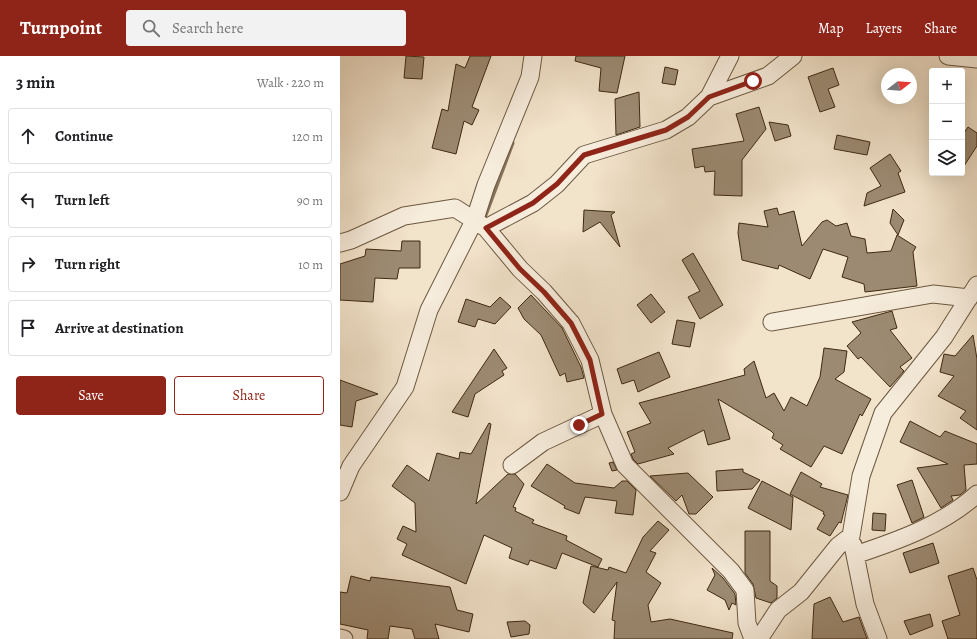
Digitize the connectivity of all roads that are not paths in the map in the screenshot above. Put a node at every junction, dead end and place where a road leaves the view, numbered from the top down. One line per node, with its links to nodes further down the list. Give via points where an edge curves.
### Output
1 (532, 56): 7 (street, via 530,77 486,185)
2 (730, 56): 6 (street)
3 (793, 56): 6 (street, via 768,76)
4 (948, 56): 5 (street)
5 (977, 59)
6 (709, 97): 7 (street, via 688,117 666,130 584,155 557,184 533,203)
7 (480, 224): 8 (street, via 455,208 428,211 404,216); 11 (street, via 571,323 590,360); 13 (street, via 429,310 405,387 351,466)
8 (340, 243)
9 (973, 291): 10 (street, via 933,294); 15 (street, via 944,337 883,413 861,476)
10 (772, 322)
11 (602, 414): 12 (street, via 543,442); 19 (street, via 625,465 730,571 745,590 747,624)
12 (512, 465)
13 (340, 492)
14 (977, 494): 16 (street, via 952,513 900,540)
15 (851, 536): 16 (street); 20 (street, via 838,546 800,592 778,610)
16 (855, 555): 21 (street, via 865,604)
17 (340, 638): 18 (street)
18 (344, 639)
19 (752, 639)
20 (759, 639)
21 (878, 639)

